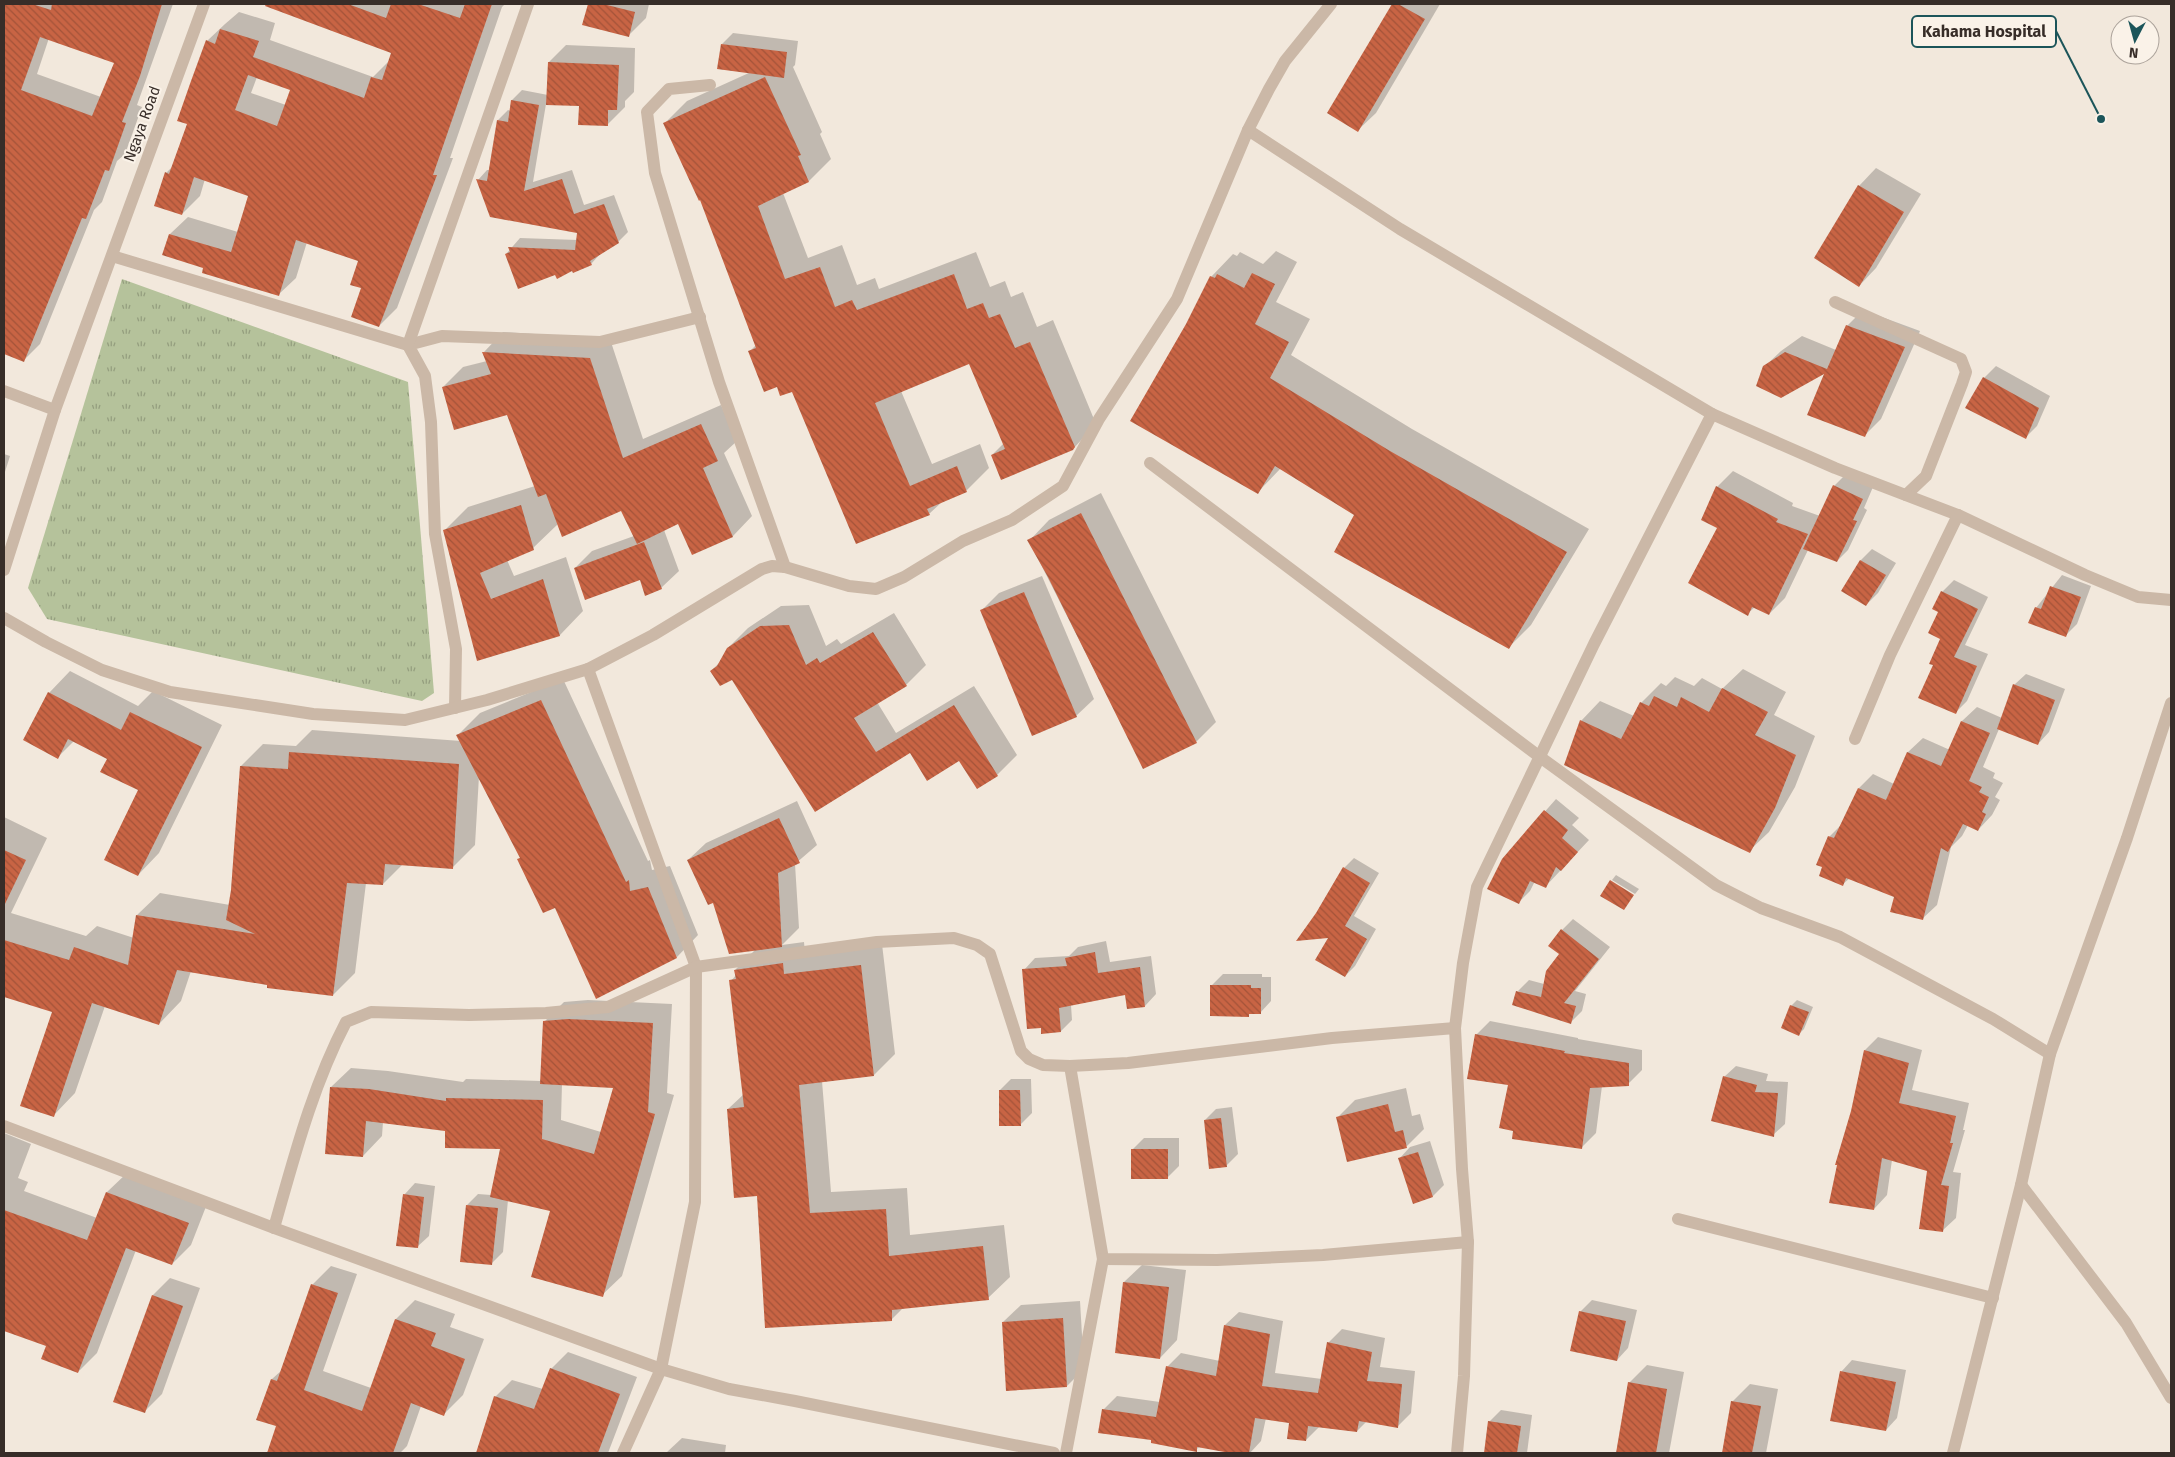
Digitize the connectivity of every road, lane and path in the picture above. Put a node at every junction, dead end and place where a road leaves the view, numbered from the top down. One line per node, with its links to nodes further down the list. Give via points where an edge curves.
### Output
1 (204, 4): 6 (street, Ngaya Road)
2 (528, 4): 9 (street)
3 (1331, 4): 5 (street, via 1285,61)
4 (710, 85): 8 (street, via 669,89 647,112 655,173)
5 (1248, 130): 12 (street, via 1400,229); 16 (street, via 1177,299 1098,419 1063,486 1012,520 963,540 904,577 876,589 849,586)
6 (112, 256): 9 (street); 11 (street, Ngaya Road)
7 (1834, 302): 14 (street, via 1961,359 1966,372 1926,476)
8 (700, 317): 9 (street, via 600,342 442,336); 16 (street, via 719,382)
9 (408, 345): 22 (street, via 425,376 431,422 435,534 456,649)
10 (4, 391): 11 (street)
11 (55, 410): 17 (street, Ngaya Road)
12 (1712, 414): 14 (street); 24 (street)
13 (1150, 463): 24 (street)
14 (1906, 495): 15 (street)
15 (1958, 515): 18 (street, via 2085,576 2138,597); 23 (street, via 1890,655)
16 (784, 567): 20 (street, via 762,569 653,635)
17 (4, 570)
18 (2171, 600)
19 (4, 618): 22 (street, via 102,670 170,692 313,714 405,720)
20 (588, 669): 22 (street); 25 (street)
21 (2171, 703): 27 (street, via 2128,838)
22 (455, 708)
23 (1855, 739)
24 (1540, 757): 26 (street, via 1477,887); 27 (street, via 1716,885 1761,908 1840,937 1993,1019)
25 (696, 967): 28 (street, via 877,942 954,938 977,945 990,954 1021,1051 1043,1065); 32 (street, via 608,1007 470,1015 371,1012 346,1022 328,1055 308,1109); 36 (street, via 695,1202)
26 (1455, 1028): 28 (street, via 1332,1038 1128,1063); 33 (street)
27 (2050, 1054): 30 (street)
28 (1070, 1066): 34 (street)
29 (4, 1126): 32 (street)
30 (2021, 1185): 35 (street); 37 (street, via 2126,1323)
31 (1678, 1219): 35 (street)
32 (274, 1228): 36 (street)
33 (1468, 1242): 34 (street, via 1323,1255 1218,1260); 41 (street, via 1464,1376)
34 (1103, 1259): 40 (street)
35 (1993, 1298): 42 (street)
36 (662, 1369): 38 (street); 39 (street, via 729,1389)
37 (2171, 1398)
38 (623, 1453)
39 (1054, 1453)
40 (1066, 1453)
41 (1456, 1453)
42 (1953, 1453)

